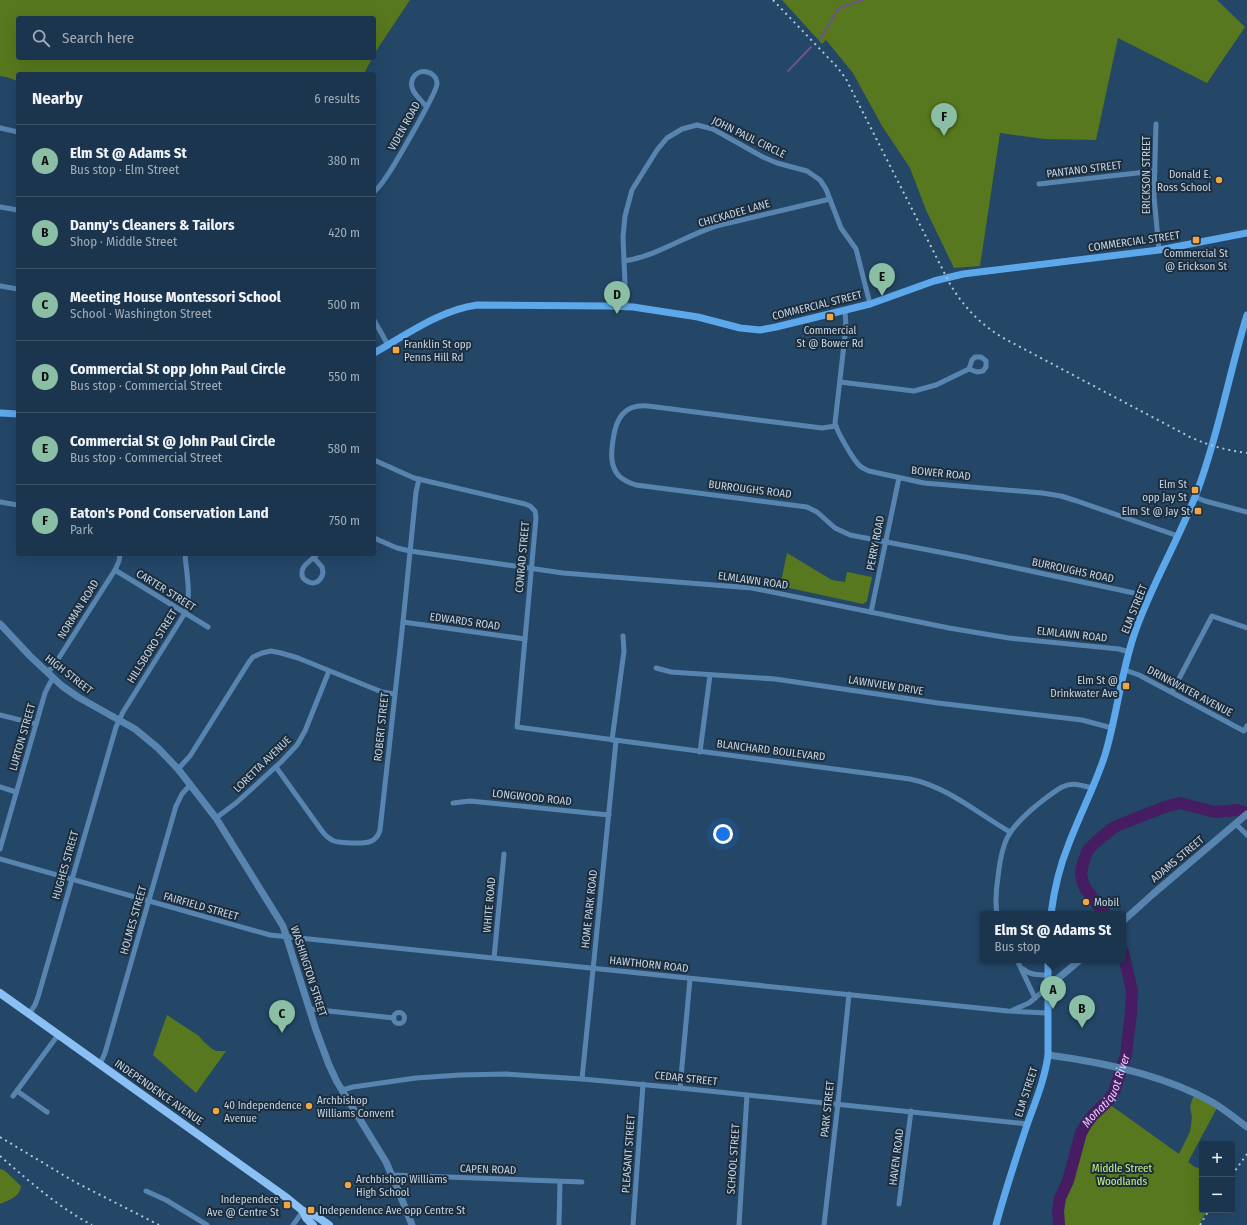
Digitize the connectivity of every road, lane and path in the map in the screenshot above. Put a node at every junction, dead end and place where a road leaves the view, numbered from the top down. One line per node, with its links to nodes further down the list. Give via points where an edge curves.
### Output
1 (426, 106): 1 (street, VIDEN ROAD, via 412,90 411,84 413,77 424,71 431,73 437,84); 7 (street, VIDEN ROAD, via 388,174)
2 (1156, 124): 5 (street, ERICKSON STREET)
3 (0, 128): 4 (street)
4 (16, 132)
5 (1155, 171): 6 (street, PANTANO STREET); 12 (street, ERICKSON STREET, via 1154,203)
6 (1039, 184)
7 (376, 190)
8 (830, 199): 13 (street, CHICKADEE LANE, via 716,226 663,249); 13 (street, JOHN PAUL CIRCLE, via 822,182 810,172 768,159 709,128 686,127 671,135 660,146 632,190 624,226); 16 (street, JOHN PAUL CIRCLE, via 841,228 856,249)
9 (0, 207): 10 (street)
10 (16, 210)
11 (1247, 233): 12 (main road, COMMERCIAL STREET)
12 (1159, 250): 16 (main road, COMMERCIAL STREET, via 963,274 934,281)
13 (624, 261): 17 (street, JOHN PAUL CIRCLE)
14 (0, 286): 15 (street)
15 (16, 289)
16 (870, 304): 18 (main road, COMMERCIAL STREET)
17 (626, 307): 18 (main road, COMMERCIAL STREET, via 692,316 755,330); 21 (main road, COMMERCIAL STREET, via 477,305 450,313)
18 (845, 310): 24 (street)
19 (1247, 315): 31 (main road, ELM STREET, via 1208,459)
20 (376, 324): 21 (street)
21 (388, 345): 22 (main road, COMMERCIAL STREET)
22 (376, 352)
23 (969, 369): 24 (street, via 932,387 914,391)
24 (840, 382): 27 (street)
25 (0, 413): 26 (main road)
26 (16, 414)
27 (836, 426): 29 (street, BOWER ROAD, via 861,467); 37 (street, BURROUGHS ROAD, via 822,428 641,406 627,411 617,421 612,461 620,476 633,484 807,507 846,534)
28 (376, 461): 30 (street, CONRAD STREET)
29 (899, 478): 35 (street, BOWER ROAD, via 924,483 1061,496); 37 (street, PERRY ROAD)
30 (419, 479): 38 (street, ROBERT STREET); 42 (street, CONRAD STREET, via 532,507 536,515)
31 (1195, 497): 34 (street); 35 (main road, ELM STREET)
32 (0, 502): 33 (street)
33 (16, 505)
34 (1247, 512)
35 (1178, 536): 44 (main road, ELM STREET)
36 (376, 539): 38 (street, ELMLAWN ROAD)
37 (885, 542): 44 (street, BURROUGHS ROAD); 45 (street, PERRY ROAD)
38 (410, 551): 42 (street, ELMLAWN ROAD); 47 (street, ROBERT STREET)
39 (120, 556): 43 (street, NORMAN ROAD)
40 (185, 556): 46 (street, HILLSBORO STREET, via 188,601)
41 (316, 556): 41 (street, via 323,573 319,581 309,583 304,580 302,571 304,565)
42 (531, 569): 45 (street, ELMLAWN ROAD, via 746,588); 52 (street, CONRAD STREET)
43 (115, 570): 46 (street, CARTER STREET); 57 (street, NORMAN ROAD)
44 (1149, 598): 53 (main road, ELM STREET)
45 (872, 612): 53 (street, ELMLAWN ROAD, via 1002,637)
46 (185, 613): 49 (street, CARTER STREET); 63 (street, HILLSBORO STREET)
47 (403, 622): 52 (street, EDWARDS ROAD); 61 (street, ROBERT STREET)
48 (0, 624): 57 (street, HIGH STREET)
49 (208, 627)
50 (1247, 628): 60 (street, via 1212,616)
51 (623, 636): 68 (street, HOME PARK ROAD, via 624,651)
52 (525, 639): 65 (street, CONRAD STREET)
53 (1129, 652): 55 (main road, ELM STREET)
54 (656, 668): 58 (street, LAWNVIEW DRIVE, via 668,672)
55 (1125, 670): 60 (street, DRINKWATER AVENUE); 66 (main road, ELM STREET)
56 (329, 671): 61 (street, via 382,692); 71 (street, LORETTA AVENUE, via 302,738); 72 (street, via 281,653 268,652 256,656 249,662 190,756)
57 (47, 673): 59 (street, HIGH STREET)
58 (710, 675): 66 (street, LAWNVIEW DRIVE, via 775,679 938,703 1082,720); 70 (street)
59 (53, 678): 63 (street, HIGH STREET, via 78,697); 64 (street, LURTON STREET, via 45,693)
60 (1172, 692): 67 (street, DRINKWATER AVENUE)
61 (395, 694): 71 (street, ROBERT STREET, via 377,838 362,844 338,842 326,836)
62 (0, 715): 64 (street)
63 (119, 720): 69 (street, HIGH STREET); 87 (street, HUGHES STREET)
64 (36, 724): 76 (street, LURTON STREET)
65 (517, 727): 68 (street, BLANCHARD BOULEVARD)
66 (1112, 728): 75 (main road, ELM STREET)
67 (1246, 729)
68 (614, 740): 70 (street, BLANCHARD BOULEVARD); 78 (street, HOME PARK ROAD)
69 (153, 743): 72 (street, WASHINGTON STREET)
70 (700, 752): 82 (street, BLANCHARD BOULEVARD, via 916,780 945,791)
71 (276, 767): 80 (street, LORETTA AVENUE)
72 (178, 770): 73 (street, WASHINGTON STREET)
73 (190, 785): 80 (street, WASHINGTON STREET); 88 (street, HOLMES STREET, via 176,806)
74 (0, 787): 76 (street)
75 (1092, 788): 82 (street, via 1075,784 1062,787 1023,817); 90 (main road, ELM STREET, via 1065,852)
76 (16, 792): 84 (street, LURTON STREET)
77 (453, 803): 78 (street, LONGWOOD ROAD, via 470,801)
78 (609, 815): 97 (street, HOME PARK ROAD)
79 (1245, 816): 81 (street, ADAMS STREET)
80 (216, 818): 92 (street, WASHINGTON STREET, via 281,922)
81 (1236, 824): 83 (street); 91 (street, ADAMS STREET)
82 (1010, 832): 89 (street, via 1000,862)
83 (1247, 835)
84 (0, 849)
85 (504, 854): 93 (street, WHITE ROAD)
86 (0, 859): 87 (street, FAIRFIELD STREET)
87 (72, 879): 88 (street, FAIRFIELD STREET); 108 (street, HUGHES STREET, via 38,997)
88 (149, 901): 92 (street, FAIRFIELD STREET, via 262,934); 112 (street, HOLMES STREET)
89 (996, 911)
90 (1051, 911)
91 (1126, 918)
92 (287, 937): 93 (street, HAWTHORN ROAD); 105 (street, WASHINGTON STREET)
93 (494, 958): 97 (street, HAWTHORN ROAD)
94 (1019, 963): 98 (street)
95 (1048, 963): 99 (main road, ELM STREET)
96 (1076, 963): 101 (street)
97 (593, 968): 100 (street, HAWTHORN ROAD); 113 (street, HOME PARK ROAD)
98 (1022, 968): 99 (street, via 1034,975); 104 (street)
99 (1048, 975): 101 (main road, ELM STREET)
100 (690, 979): 103 (street, HAWTHORN ROAD); 115 (street)
101 (1048, 987): 104 (street, HAWTHORN ROAD); 107 (main road, ELM STREET)
102 (0, 993): 108 (main road, INDEPENDENCE AVENUE)
103 (849, 994): 106 (street, HAWTHORN ROAD); 120 (street, PARK STREET)
104 (1035, 998): 106 (street, HAWTHORN ROAD, via 1020,1008)
105 (310, 1009): 109 (street); 116 (street, WASHINGTON STREET, via 330,1069)
106 (1008, 1011): 107 (street, HAWTHORN ROAD)
107 (1047, 1013): 111 (main road, ELM STREET)
108 (29, 1014): 110 (main road, INDEPENDENCE AVENUE)
109 (394, 1018)
110 (58, 1035): 112 (main road, INDEPENDENCE AVENUE); 117 (street)
111 (1048, 1055): 123 (main road, ELM STREET, via 1040,1090); 124 (street, via 1117,1067 1175,1085 1219,1106)
112 (100, 1064): 130 (main road, INDEPENDENCE AVENUE)
113 (582, 1079): 114 (street, CEDAR STREET); 116 (street, CEDAR STREET, via 506,1074 460,1075 416,1078)
114 (643, 1084): 115 (street, CEDAR STREET); 137 (street, PLEASANT STREET)
115 (680, 1088): 118 (street, CEDAR STREET)
116 (342, 1090): 125 (street, WASHINGTON STREET)
117 (17, 1091): 119 (street); 121 (street)
118 (747, 1095): 120 (street, CEDAR STREET); 138 (street, SCHOOL STREET)
119 (13, 1096)
120 (838, 1103): 122 (street, CEDAR STREET); 139 (street, PARK STREET)
121 (47, 1112)
122 (911, 1112): 123 (street, CEDAR STREET); 129 (street, HAVEN ROAD)
123 (1028, 1124): 140 (main road, ELM STREET)
124 (1247, 1127)
125 (392, 1175): 126 (street, CAPEN ROAD); 135 (street, WASHINGTON STREET)
126 (560, 1182): 127 (street, CAPEN ROAD); 136 (street)
127 (582, 1182)
128 (146, 1192): 131 (street, via 166,1200)
129 (900, 1204)
130 (303, 1211): 132 (street); 133 (main road, INDEPENDENCE AVENUE); 134 (main road, INDEPENDENCE AVENUE)
131 (207, 1225)
132 (293, 1225)
133 (313, 1225)
134 (329, 1225)
135 (412, 1225)
136 (559, 1225)
137 (633, 1225)
138 (739, 1225)
139 (824, 1225)
140 (996, 1225)

